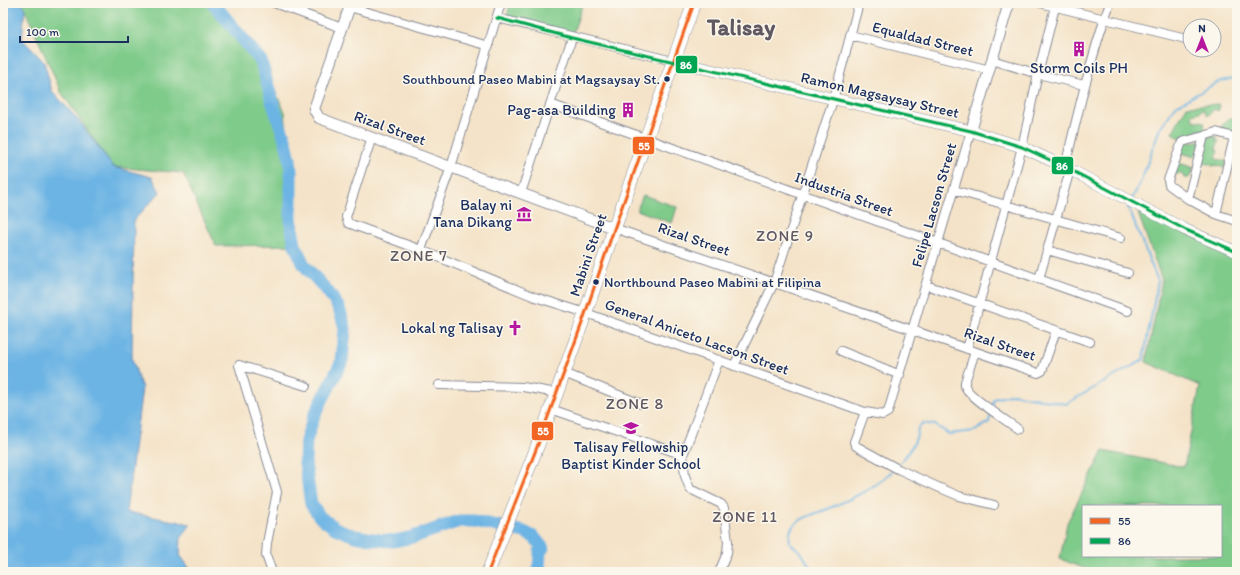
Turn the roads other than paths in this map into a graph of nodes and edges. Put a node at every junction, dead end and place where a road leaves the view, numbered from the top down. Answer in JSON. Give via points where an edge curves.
{"nodes":[{"id":1,"x":274,"y":3,"type":"edge"},
{"id":2,"x":501,"y":3,"type":"edge"},
{"id":3,"x":694,"y":3,"type":"edge"},
{"id":4,"x":859,"y":3,"type":"edge"},
{"id":5,"x":1009,"y":3,"type":"edge"},
{"id":6,"x":1040,"y":3,"type":"edge"},
{"id":7,"x":1110,"y":3,"type":"edge"},
{"id":8,"x":350,"y":5,"type":"edge"},
{"id":9,"x":1059,"y":6,"type":"edge"},
{"id":10,"x":497,"y":18,"type":"junction"},
{"id":11,"x":1104,"y":18,"type":"junction"},
{"id":12,"x":342,"y":28,"type":"junction"},
{"id":13,"x":850,"y":35,"type":"junction"},
{"id":14,"x":572,"y":38,"type":"junction"},
{"id":15,"x":1182,"y":38,"type":"edge"},
{"id":16,"x":489,"y":46,"type":"junction"},
{"id":17,"x":673,"y":61,"type":"junction"},
{"id":18,"x":991,"y":65,"type":"junction"},
{"id":19,"x":1038,"y":74,"type":"junction"},
{"id":20,"x":1084,"y":85,"type":"junction"},
{"id":21,"x":833,"y":100,"type":"junction"},
{"id":22,"x":550,"y":104,"type":"junction"},
{"id":23,"x":971,"y":131,"type":"junction"},
{"id":24,"x":1204,"y":136,"type":"junction"},
{"id":25,"x":372,"y":137,"type":"junction"},
{"id":26,"x":646,"y":138,"type":"junction"},
{"id":27,"x":1235,"y":138,"type":"edge"},
{"id":28,"x":1022,"y":147,"type":"junction"},
{"id":29,"x":451,"y":167,"type":"junction"},
{"id":30,"x":1067,"y":169,"type":"junction"},
{"id":31,"x":954,"y":190,"type":"junction"},
{"id":32,"x":521,"y":193,"type":"junction"},
{"id":33,"x":802,"y":194,"type":"junction"},
{"id":34,"x":1188,"y":199,"type":"junction"},
{"id":35,"x":1007,"y":205,"type":"junction"},
{"id":36,"x":1216,"y":214,"type":"junction"},
{"id":37,"x":1056,"y":219,"type":"junction"},
{"id":38,"x":1237,"y":221,"type":"edge"},
{"id":39,"x":614,"y":228,"type":"junction"},
{"id":40,"x":1121,"y":238,"type":"dead end"},
{"id":41,"x":939,"y":243,"type":"junction"},
{"id":42,"x":421,"y":250,"type":"junction"},
{"id":43,"x":1047,"y":250,"type":"junction"},
{"id":44,"x":1237,"y":252,"type":"edge"},
{"id":45,"x":991,"y":262,"type":"junction"},
{"id":46,"x":1128,"y":273,"type":"dead end"},
{"id":47,"x":1039,"y":279,"type":"junction"},
{"id":48,"x":774,"y":282,"type":"junction"},
{"id":49,"x":926,"y":285,"type":"junction"},
{"id":50,"x":979,"y":305,"type":"junction"},
{"id":51,"x":1128,"y":310,"type":"dead end"},
{"id":52,"x":586,"y":313,"type":"junction"},
{"id":53,"x":913,"y":330,"type":"junction"},
{"id":54,"x":1056,"y":331,"type":"junction"},
{"id":55,"x":1090,"y":342,"type":"dead end"},
{"id":56,"x":971,"y":350,"type":"junction"},
{"id":57,"x":841,"y":351,"type":"dead end"},
{"id":58,"x":719,"y":360,"type":"junction"},
{"id":59,"x":734,"y":366,"type":"junction"},
{"id":60,"x":564,"y":373,"type":"junction"},
{"id":61,"x":900,"y":375,"type":"junction"},
{"id":62,"x":439,"y":385,"type":"dead end"},
{"id":63,"x":306,"y":386,"type":"dead end"},
{"id":64,"x":557,"y":392,"type":"junction"},
{"id":65,"x":641,"y":404,"type":"dead end"},
{"id":66,"x":551,"y":409,"type":"junction"},
{"id":67,"x":866,"y":412,"type":"junction"},
{"id":68,"x":887,"y":414,"type":"joint"},
{"id":69,"x":1018,"y":428,"type":"dead end"},
{"id":70,"x":683,"y":455,"type":"junction"},
{"id":71,"x":994,"y":505,"type":"dead end"},
{"id":72,"x":272,"y":572,"type":"edge"},
{"id":73,"x":488,"y":572,"type":"edge"},
{"id":74,"x":719,"y":572,"type":"edge"}],
"edges":[{"from":1,"to":12,"type":"street"},
{"from":2,"to":10,"type":"street"},
{"from":3,"to":17,"type":"main road","name":"Mabini Street"},
{"from":4,"to":13,"type":"street"},
{"from":5,"to":18,"type":"street","name":"Felipe Lacson Street"},
{"from":6,"to":9,"type":"street"},
{"from":7,"to":11,"type":"street"},
{"from":8,"to":12,"type":"street","name":"Rizal Street"},
{"from":8,"to":16,"type":"street"},
{"from":9,"to":11,"type":"street"},
{"from":9,"to":19,"type":"street"},
{"from":10,"to":14,"type":"street","name":"Ramon Magsaysay Street"},
{"from":10,"to":16,"type":"street"},
{"from":11,"to":15,"type":"street"},
{"from":11,"to":20,"type":"street"},
{"from":12,"to":25,"type":"street","name":"Rizal Street","via":[[314,109],[319,118]]},
{"from":13,"to":18,"type":"street","name":"Equaldad Street"},
{"from":13,"to":21,"type":"street"},
{"from":14,"to":17,"type":"street","name":"Ramon Magsaysay Street"},
{"from":14,"to":22,"type":"street"},
{"from":16,"to":29,"type":"street"},
{"from":17,"to":21,"type":"main road","name":"Ramon Magsaysay Street"},
{"from":17,"to":26,"type":"main road","name":"Mabini Street"},
{"from":18,"to":19,"type":"street","name":"Equaldad Street"},
{"from":18,"to":23,"type":"street","name":"Felipe Lacson Street"},
{"from":19,"to":20,"type":"street","name":"Equaldad Street"},
{"from":19,"to":28,"type":"street"},
{"from":20,"to":30,"type":"street"},
{"from":21,"to":23,"type":"main road","name":"Ramon Magsaysay Street"},
{"from":21,"to":33,"type":"street"},
{"from":22,"to":26,"type":"street","name":"Industria Street"},
{"from":22,"to":32,"type":"street"},
{"from":23,"to":28,"type":"main road","name":"Ramon Magsaysay Street"},
{"from":23,"to":31,"type":"street","name":"Felipe Lacson Street"},
{"from":24,"to":27,"type":"street","via":[[1216,132]]},
{"from":24,"to":34,"type":"street"},
{"from":24,"to":34,"type":"street","via":[[1182,142],[1168,180],[1169,186]]},
{"from":25,"to":29,"type":"street","name":"Rizal Street"},
{"from":25,"to":42,"type":"street","name":"General Aniceto Lacson Street","via":[[346,217],[348,223]]},
{"from":26,"to":33,"type":"street","name":"Industria Street"},
{"from":26,"to":39,"type":"main road","name":"Mabini Street"},
{"from":27,"to":36,"type":"street"},
{"from":28,"to":30,"type":"main road","name":"Ramon Magsaysay Street"},
{"from":28,"to":35,"type":"street"},
{"from":29,"to":32,"type":"street","name":"Rizal Street"},
{"from":29,"to":42,"type":"street"},
{"from":30,"to":37,"type":"street"},
{"from":30,"to":44,"type":"main road","name":"Ramon Magsaysay Street","via":[[1186,230]]},
{"from":31,"to":35,"type":"street"},
{"from":31,"to":41,"type":"street","name":"Felipe Lacson Street"},
{"from":32,"to":39,"type":"street","name":"Rizal Street"},
{"from":33,"to":41,"type":"street","name":"Industria Street"},
{"from":33,"to":48,"type":"street"},
{"from":34,"to":36,"type":"street"},
{"from":35,"to":37,"type":"street"},
{"from":35,"to":45,"type":"street"},
{"from":36,"to":38,"type":"street"},
{"from":37,"to":40,"type":"street"},
{"from":37,"to":43,"type":"street"},
{"from":39,"to":48,"type":"street","name":"Rizal Street"},
{"from":39,"to":52,"type":"main road","name":"Mabini Street"},
{"from":41,"to":45,"type":"street","name":"Industria Street"},
{"from":41,"to":49,"type":"street","name":"Felipe Lacson Street"},
{"from":42,"to":52,"type":"street","name":"General Aniceto Lacson Street","via":[[535,297]]},
{"from":43,"to":46,"type":"street"},
{"from":43,"to":47,"type":"street"},
{"from":45,"to":47,"type":"street","name":"Industria Street"},
{"from":45,"to":50,"type":"street"},
{"from":47,"to":51,"type":"street","name":"Industria Street"},
{"from":48,"to":53,"type":"street","name":"Rizal Street"},
{"from":48,"to":59,"type":"street"},
{"from":49,"to":50,"type":"street"},
{"from":49,"to":53,"type":"street","name":"Felipe Lacson Street"},
{"from":50,"to":54,"type":"street"},
{"from":50,"to":56,"type":"street"},
{"from":52,"to":58,"type":"street","name":"General Aniceto Lacson Street"},
{"from":52,"to":60,"type":"main road","name":"Mabini Street"},
{"from":53,"to":56,"type":"street","name":"Rizal Street"},
{"from":53,"to":61,"type":"street","name":"Felipe Lacson Street"},
{"from":54,"to":55,"type":"street"},
{"from":54,"to":56,"type":"street","name":"Rizal Street","via":[[1041,373]]},
{"from":56,"to":69,"type":"street","via":[[965,386],[974,397]]},
{"from":57,"to":61,"type":"street"},
{"from":58,"to":59,"type":"street","name":"General Aniceto Lacson Street"},
{"from":58,"to":70,"type":"street"},
{"from":59,"to":67,"type":"street","name":"General Aniceto Lacson Street"},
{"from":60,"to":64,"type":"main road","name":"Mabini Street"},
{"from":60,"to":65,"type":"street"},
{"from":61,"to":68,"type":"street","name":"Felipe Lacson Street"},
{"from":62,"to":64,"type":"street","via":[[523,387]]},
{"from":63,"to":72,"type":"street","via":[[239,365],[277,492],[266,554]]},
{"from":64,"to":66,"type":"main road","name":"Mabini Street"},
{"from":66,"to":70,"type":"street"},
{"from":66,"to":73,"type":"main road","name":"Mabini Street"},
{"from":67,"to":68,"type":"street","name":"General Aniceto Lacson Street"},
{"from":67,"to":71,"type":"street","via":[[855,445],[898,469],[959,496]]},
{"from":70,"to":74,"type":"street","via":[[685,476],[690,488],[724,508],[728,542],[727,553]]}]}
